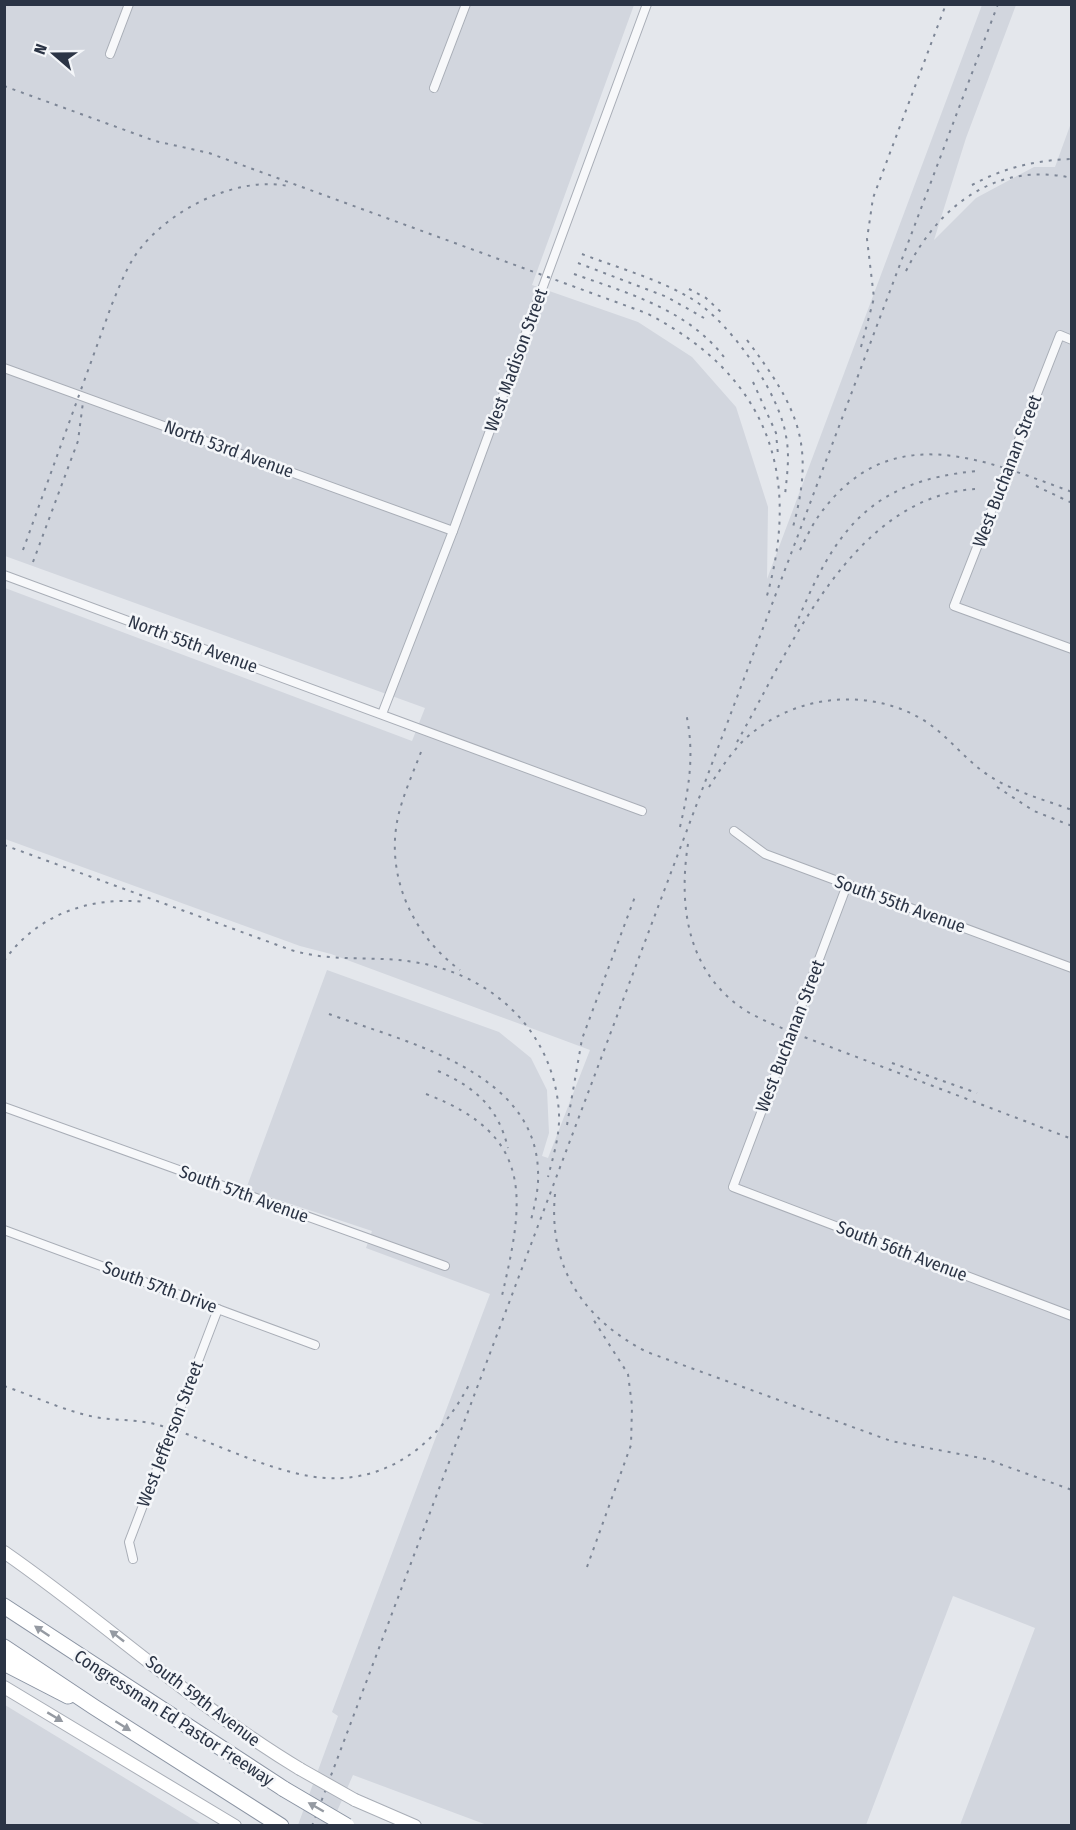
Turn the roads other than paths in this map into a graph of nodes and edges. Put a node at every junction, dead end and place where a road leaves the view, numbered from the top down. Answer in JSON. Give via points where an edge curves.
{"nodes":[{"id":1,"x":129,"y":4,"type":"edge"},
{"id":2,"x":466,"y":4,"type":"edge"},
{"id":3,"x":647,"y":4,"type":"edge"},
{"id":4,"x":111,"y":54,"type":"dead end"},
{"id":5,"x":434,"y":88,"type":"dead end"},
{"id":6,"x":1071,"y":339,"type":"edge"},
{"id":7,"x":4,"y":368,"type":"edge"},
{"id":8,"x":453,"y":531,"type":"junction"},
{"id":9,"x":4,"y":575,"type":"edge"},
{"id":10,"x":1071,"y":649,"type":"edge"},
{"id":11,"x":382,"y":714,"type":"junction"},
{"id":12,"x":642,"y":811,"type":"dead end"},
{"id":13,"x":734,"y":831,"type":"dead end"},
{"id":14,"x":847,"y":885,"type":"junction"},
{"id":15,"x":1071,"y":968,"type":"edge"},
{"id":16,"x":4,"y":1107,"type":"edge"},
{"id":17,"x":733,"y":1186,"type":"joint"},
{"id":18,"x":4,"y":1230,"type":"edge"},
{"id":19,"x":445,"y":1266,"type":"dead end"},
{"id":20,"x":218,"y":1309,"type":"junction"},
{"id":21,"x":1071,"y":1316,"type":"edge"},
{"id":22,"x":315,"y":1345,"type":"dead end"},
{"id":23,"x":4,"y":1552,"type":"edge"},
{"id":24,"x":133,"y":1559,"type":"dead end"},
{"id":25,"x":4,"y":1606,"type":"edge"},
{"id":26,"x":4,"y":1647,"type":"edge"},
{"id":27,"x":4,"y":1663,"type":"edge"},
{"id":28,"x":4,"y":1687,"type":"edge"},
{"id":29,"x":94,"y":1707,"type":"junction"},
{"id":30,"x":279,"y":1824,"type":"edge"},
{"id":31,"x":235,"y":1826,"type":"edge"},
{"id":32,"x":347,"y":1826,"type":"edge"},
{"id":33,"x":415,"y":1826,"type":"edge"}],
"edges":[{"from":1,"to":4,"type":"street"},
{"from":2,"to":5,"type":"street"},
{"from":3,"to":8,"type":"street","name":"West Madison Street"},
{"from":6,"to":10,"type":"street","name":"West Buchanan Street","via":[[1060,335],[954,606]]},
{"from":7,"to":8,"type":"street","name":"North 53rd Avenue"},
{"from":8,"to":11,"type":"street","name":"West Madison Street"},
{"from":9,"to":11,"type":"street","name":"North 55th Avenue"},
{"from":11,"to":12,"type":"street"},
{"from":13,"to":14,"type":"street","name":"South 55th Avenue","via":[[765,854]]},
{"from":14,"to":15,"type":"street","name":"South 55th Avenue"},
{"from":14,"to":17,"type":"street","name":"West Buchanan Street"},
{"from":16,"to":19,"type":"street","name":"South 57th Avenue"},
{"from":17,"to":21,"type":"street","name":"South 56th Avenue"},
{"from":18,"to":20,"type":"street","name":"South 57th Drive"},
{"from":20,"to":22,"type":"street","name":"South 57th Drive"},
{"from":20,"to":24,"type":"street","name":"West Jefferson Street","via":[[129,1542]]},
{"from":33,"to":23,"type":"main road","name":"South 59th Avenue","one_way":true,"bridge":true,"via":[[355,1800],[300,1769],[211,1710]]},
{"from":32,"to":25,"type":"highway","name":"Congressman Ed Pastor Freeway","one_way":true,"bridge":true},
{"from":26,"to":29,"type":"highway","name":"Congressman Ed Pastor Freeway"},
{"from":27,"to":29,"type":"highway"},
{"from":28,"to":31,"type":"main road","one_way":true},
{"from":29,"to":30,"type":"highway","name":"Congressman Ed Pastor Freeway","one_way":true}]}
